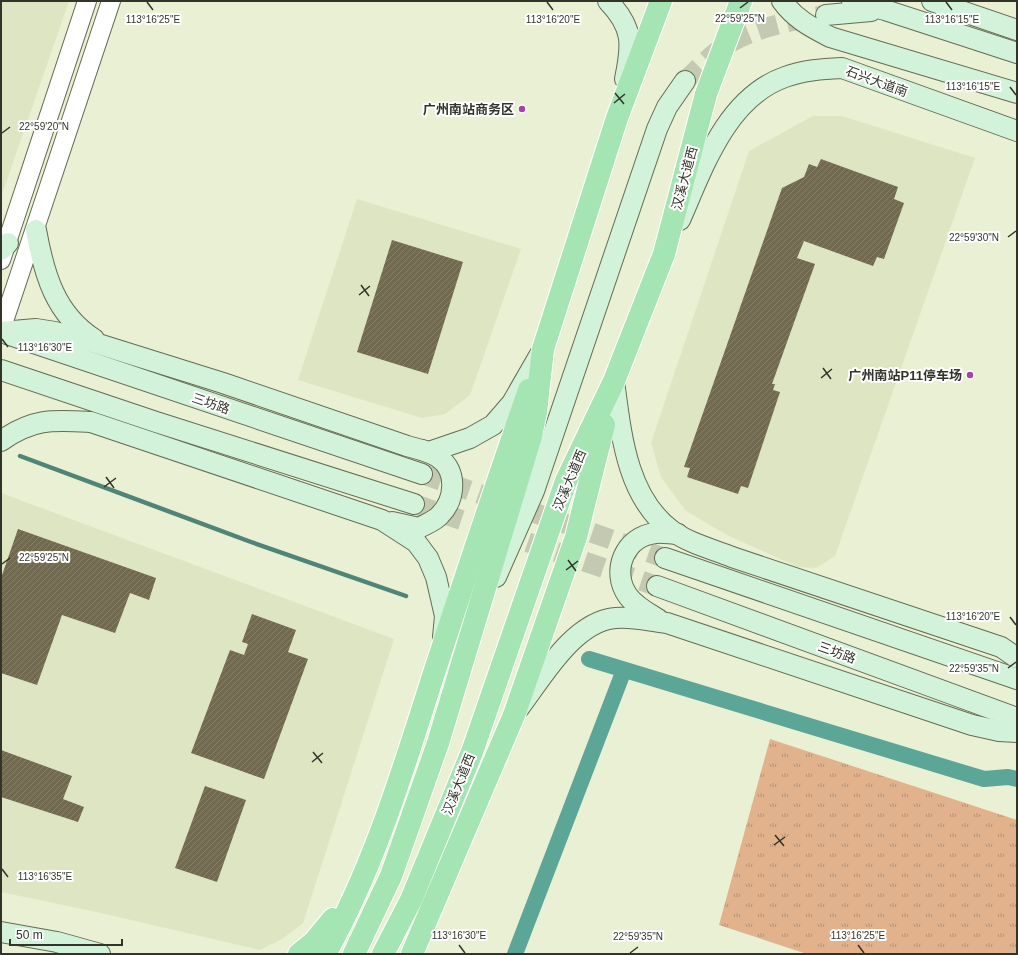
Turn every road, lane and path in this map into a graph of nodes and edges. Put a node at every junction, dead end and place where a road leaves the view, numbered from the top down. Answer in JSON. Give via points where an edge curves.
{"nodes":[{"id":1,"x":87,"y":1,"type":"edge"},
{"id":2,"x":111,"y":1,"type":"edge"},
{"id":3,"x":608,"y":1,"type":"edge"},
{"id":4,"x":661,"y":1,"type":"edge"},
{"id":5,"x":741,"y":1,"type":"edge"},
{"id":6,"x":782,"y":1,"type":"edge"},
{"id":7,"x":852,"y":1,"type":"edge"},
{"id":8,"x":932,"y":1,"type":"edge"},
{"id":9,"x":885,"y":10,"type":"junction"},
{"id":10,"x":826,"y":15,"type":"tunnel mouth"},
{"id":11,"x":1017,"y":30,"type":"edge"},
{"id":12,"x":830,"y":37,"type":"junction"},
{"id":13,"x":1017,"y":53,"type":"edge"},
{"id":14,"x":842,"y":68,"type":"junction"},
{"id":15,"x":685,"y":81,"type":"tunnel mouth"},
{"id":16,"x":1017,"y":93,"type":"edge"},
{"id":17,"x":617,"y":118,"type":"junction"},
{"id":18,"x":1017,"y":131,"type":"edge"},
{"id":19,"x":36,"y":230,"type":"junction"},
{"id":20,"x":3,"y":251,"type":"edge"},
{"id":21,"x":664,"y":254,"type":"junction"},
{"id":22,"x":1,"y":332,"type":"edge"},
{"id":23,"x":106,"y":346,"type":"junction"},
{"id":24,"x":543,"y":349,"type":"junction"},
{"id":25,"x":1,"y":370,"type":"edge"},
{"id":26,"x":614,"y":381,"type":"junction"},
{"id":27,"x":1,"y":441,"type":"edge"},
{"id":28,"x":422,"y":450,"type":"junction"},
{"id":29,"x":422,"y":474,"type":"tunnel mouth"},
{"id":30,"x":414,"y":504,"type":"tunnel mouth"},
{"id":31,"x":382,"y":520,"type":"junction"},
{"id":32,"x":678,"y":534,"type":"junction"},
{"id":33,"x":664,"y":558,"type":"tunnel mouth"},
{"id":34,"x":657,"y":586,"type":"tunnel mouth"},
{"id":35,"x":662,"y":623,"type":"junction"},
{"id":36,"x":475,"y":626,"type":"junction"},
{"id":37,"x":442,"y":651,"type":"junction"},
{"id":38,"x":1012,"y":653,"type":"edge"},
{"id":39,"x":1017,"y":679,"type":"edge"},
{"id":40,"x":514,"y":714,"type":"junction"},
{"id":41,"x":1017,"y":718,"type":"edge"},
{"id":42,"x":972,"y":725,"type":"junction"},
{"id":43,"x":1017,"y":732,"type":"edge"},
{"id":44,"x":1017,"y":740,"type":"edge"},
{"id":45,"x":355,"y":894,"type":"junction"},
{"id":46,"x":1,"y":932,"type":"edge"},
{"id":47,"x":331,"y":949,"type":"edge"},
{"id":48,"x":100,"y":954,"type":"edge"},
{"id":49,"x":299,"y":954,"type":"edge"},
{"id":50,"x":354,"y":954,"type":"edge"},
{"id":51,"x":383,"y":954,"type":"edge"},
{"id":52,"x":412,"y":954,"type":"edge"}],
"edges":[{"from":1,"to":20,"type":"street"},
{"from":2,"to":19,"type":"street"},
{"from":3,"to":17,"type":"main road","via":[[619,12],[630,33],[630,58]]},
{"from":4,"to":17,"type":"main road"},
{"from":5,"to":21,"type":"main road","name":"汉溪大道西","via":[[706,94]]},
{"from":6,"to":12,"type":"main road","via":[[793,15]]},
{"from":7,"to":9,"type":"main road"},
{"from":8,"to":11,"type":"main road"},
{"from":9,"to":10,"type":"main road"},
{"from":9,"to":13,"type":"main road"},
{"from":12,"to":14,"type":"main road","via":[[827,47],[832,59]]},
{"from":12,"to":16,"type":"main road"},
{"from":14,"to":18,"type":"main road","name":"石兴大道南"},
{"from":14,"to":21,"type":"main road","name":"石兴大道南","via":[[816,69],[784,77],[756,93],[736,112],[716,139]]},
{"from":15,"to":36,"type":"main road","via":[[667,107],[657,129],[534,491]]},
{"from":17,"to":24,"type":"main road"},
{"from":19,"to":22,"type":"street"},
{"from":19,"to":23,"type":"main road","via":[[40,256],[53,294],[68,317],[81,330]]},
{"from":21,"to":26,"type":"main road","name":"汉溪大道西"},
{"from":22,"to":23,"type":"main road","via":[[46,330]]},
{"from":22,"to":29,"type":"main road","name":"三坊路"},
{"from":23,"to":28,"type":"main road"},
{"from":24,"to":28,"type":"main road","via":[[512,403],[493,425],[451,446],[429,452]]},
{"from":24,"to":36,"type":"main road","via":[[531,436]]},
{"from":24,"to":37,"type":"main road","via":[[474,548]]},
{"from":25,"to":30,"type":"main road"},
{"from":26,"to":32,"type":"main road","via":[[623,445],[639,489],[655,517]]},
{"from":26,"to":40,"type":"main road","via":[[576,537]]},
{"from":26,"to":51,"type":"main road","name":"汉溪大道西","via":[[566,481],[472,752],[411,900]]},
{"from":27,"to":31,"type":"main road","via":[[34,423],[58,420],[91,422]]},
{"from":28,"to":31,"type":"main road","via":[[438,457],[450,472],[450,501],[440,515],[419,528]]},
{"from":31,"to":37,"type":"main road","via":[[416,542],[428,558],[436,577],[445,616]]},
{"from":32,"to":35,"type":"main road","via":[[656,533],[633,543],[626,552],[620,568],[620,580],[629,598]]},
{"from":32,"to":38,"type":"main road","via":[[698,544],[829,591]]},
{"from":33,"to":39,"type":"main road"},
{"from":34,"to":41,"type":"main road","name":"三坊路"},
{"from":35,"to":40,"type":"main road","via":[[613,618],[589,627],[570,643]]},
{"from":35,"to":42,"type":"main road"},
{"from":36,"to":50,"type":"main road","via":[[438,743],[391,876]]},
{"from":37,"to":45,"type":"main road","via":[[398,786]]},
{"from":40,"to":52,"type":"main road"},
{"from":42,"to":43,"type":"main road"},
{"from":42,"to":44,"type":"main road"},
{"from":45,"to":47,"type":"main road"},
{"from":45,"to":49,"type":"main road","via":[[314,942]]},
{"from":46,"to":48,"type":"main road","via":[[57,942]]}]}
